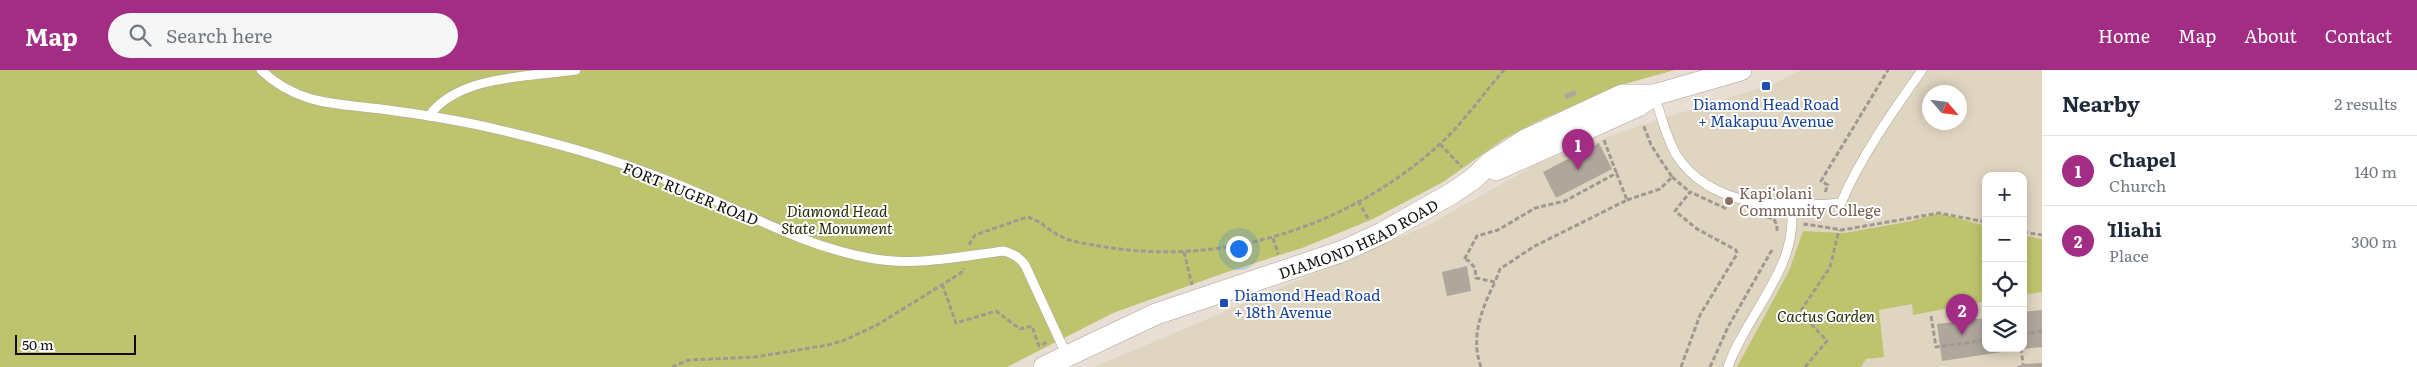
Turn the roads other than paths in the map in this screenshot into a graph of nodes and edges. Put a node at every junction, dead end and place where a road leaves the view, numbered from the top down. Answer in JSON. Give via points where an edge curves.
{"nodes":[{"id":1,"x":262,"y":70,"type":"edge"},
{"id":2,"x":576,"y":70,"type":"edge"},
{"id":3,"x":1742,"y":70,"type":"edge"},
{"id":4,"x":1922,"y":70,"type":"edge"},
{"id":5,"x":1654,"y":95,"type":"junction"},
{"id":6,"x":429,"y":116,"type":"junction"},
{"id":7,"x":1790,"y":207,"type":"junction"},
{"id":8,"x":1067,"y":356,"type":"junction"},
{"id":9,"x":1044,"y":367,"type":"edge"},
{"id":10,"x":1728,"y":367,"type":"edge"}],
"edges":[{"from":1,"to":6,"type":"lane","name":"FORT RUGER ROAD","via":[[290,92],[318,102]]},
{"from":2,"to":6,"type":"lane","via":[[475,84],[445,98]]},
{"from":3,"to":5,"type":"street","name":"DIAMOND HEAD ROAD"},
{"from":4,"to":7,"type":"lane","via":[[1896,107],[1841,203]]},
{"from":5,"to":7,"type":"lane","via":[[1677,155],[1696,178],[1717,191],[1746,201]]},
{"from":5,"to":8,"type":"street","name":"DIAMOND HEAD ROAD","via":[[1622,95],[1525,140],[1491,162],[1467,172],[1417,214],[1343,251],[1156,314]]},
{"from":6,"to":8,"type":"lane","name":"FORT RUGER ROAD","via":[[510,132],[591,154],[679,185],[781,230],[858,255],[907,261],[1010,253],[1025,265]]},
{"from":7,"to":10,"type":"lane","via":[[1793,222],[1783,259],[1742,334]]},
{"from":8,"to":9,"type":"street","name":"DIAMOND HEAD ROAD"}]}
